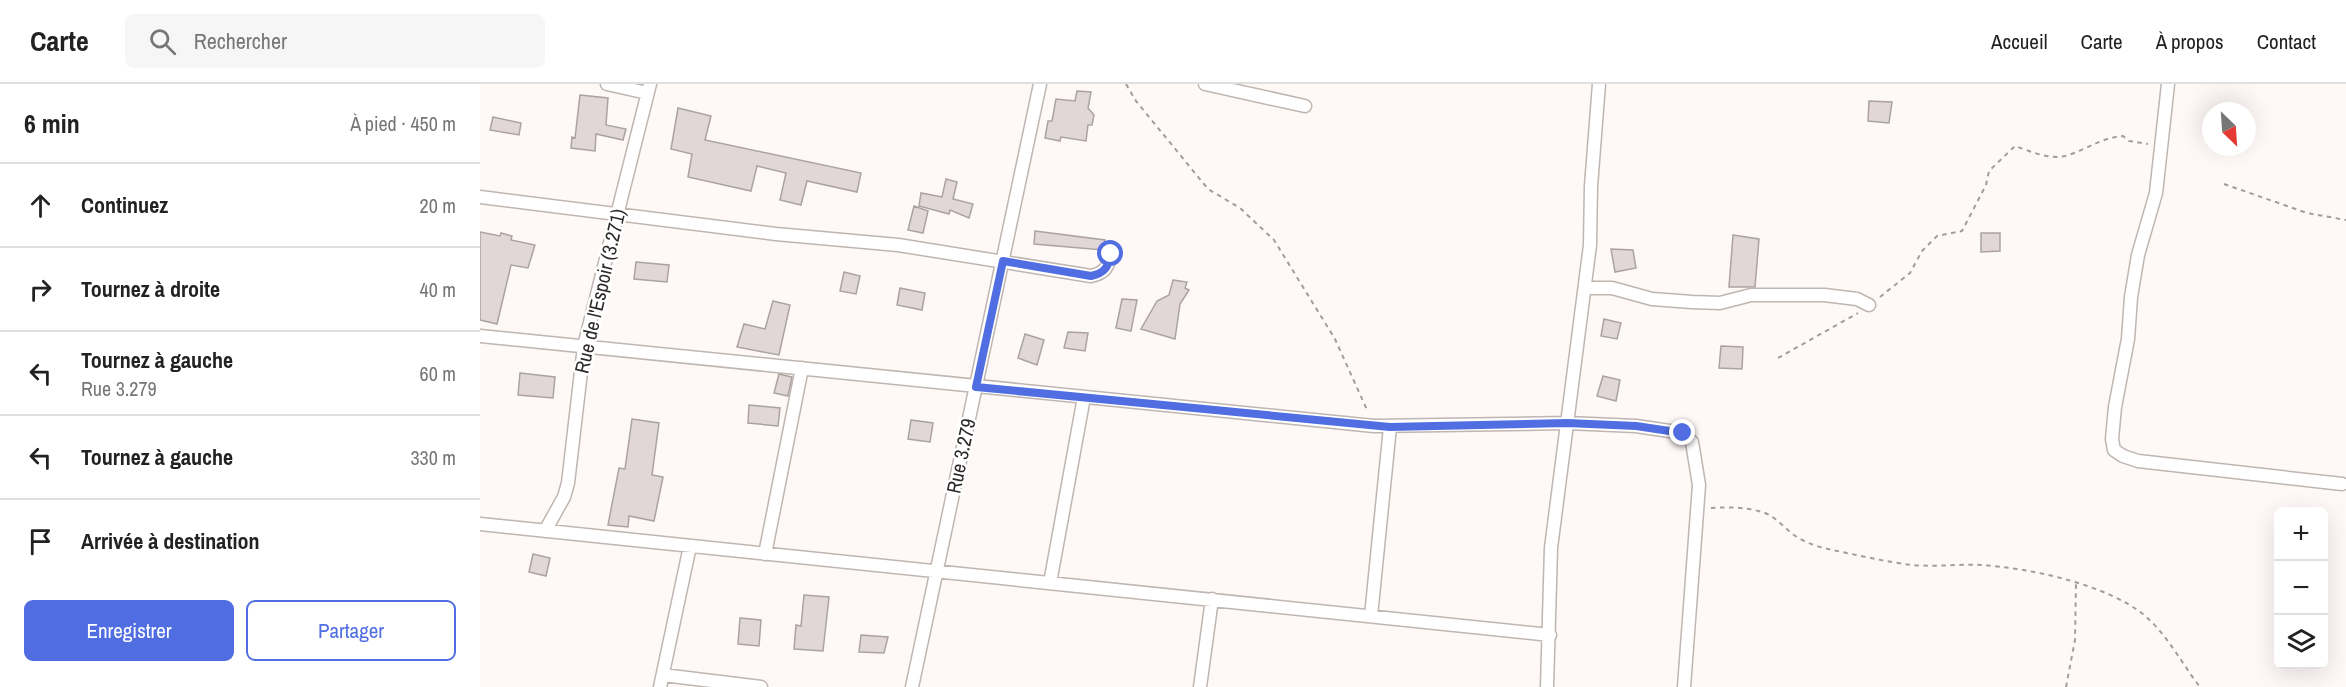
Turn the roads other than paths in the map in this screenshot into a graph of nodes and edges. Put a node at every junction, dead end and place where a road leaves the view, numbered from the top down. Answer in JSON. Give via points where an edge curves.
{"nodes":[{"id":1,"x":607,"y":84,"type":"edge"},
{"id":2,"x":1040,"y":84,"type":"edge"},
{"id":3,"x":1205,"y":84,"type":"edge"},
{"id":4,"x":1599,"y":84,"type":"edge"},
{"id":5,"x":2168,"y":84,"type":"edge"},
{"id":6,"x":648,"y":89,"type":"edge"},
{"id":7,"x":1305,"y":106,"type":"dead end"},
{"id":8,"x":480,"y":196,"type":"edge"},
{"id":9,"x":617,"y":213,"type":"junction"},
{"id":10,"x":1111,"y":254,"type":"dead end"},
{"id":11,"x":1003,"y":261,"type":"junction"},
{"id":12,"x":1585,"y":288,"type":"junction"},
{"id":13,"x":1869,"y":305,"type":"road end"},
{"id":14,"x":480,"y":336,"type":"edge"},
{"id":15,"x":584,"y":346,"type":"junction"},
{"id":16,"x":802,"y":368,"type":"junction"},
{"id":17,"x":976,"y":387,"type":"junction"},
{"id":18,"x":1084,"y":397,"type":"junction"},
{"id":19,"x":1567,"y":423,"type":"junction"},
{"id":20,"x":1390,"y":427,"type":"junction"},
{"id":21,"x":2342,"y":484,"type":"dead end"},
{"id":22,"x":480,"y":524,"type":"edge"},
{"id":23,"x":545,"y":531,"type":"junction"},
{"id":24,"x":690,"y":546,"type":"junction"},
{"id":25,"x":765,"y":554,"type":"junction"},
{"id":26,"x":937,"y":572,"type":"junction"},
{"id":27,"x":1050,"y":583,"type":"junction"},
{"id":28,"x":1212,"y":600,"type":"junction"},
{"id":29,"x":1371,"y":616,"type":"junction"},
{"id":30,"x":1550,"y":634,"type":"junction"},
{"id":31,"x":662,"y":681,"type":"edge"},
{"id":32,"x":761,"y":687,"type":"edge"},
{"id":33,"x":912,"y":687,"type":"edge"},
{"id":34,"x":1200,"y":687,"type":"edge"},
{"id":35,"x":1547,"y":687,"type":"edge"},
{"id":36,"x":1684,"y":687,"type":"edge"}],
"edges":[{"from":1,"to":6,"type":"street"},
{"from":2,"to":11,"type":"street","name":"Rue 3.279"},
{"from":3,"to":7,"type":"street"},
{"from":4,"to":12,"type":"street"},
{"from":5,"to":21,"type":"street","via":[[2154,201],[2138,255],[2115,407],[2114,450],[2138,460]]},
{"from":6,"to":9,"type":"street","name":"Rue de l'Espoir (3.271)"},
{"from":8,"to":9,"type":"street"},
{"from":9,"to":11,"type":"street"},
{"from":9,"to":15,"type":"street","name":"Rue de l'Espoir (3.271)"},
{"from":10,"to":11,"type":"street","via":[[1108,267],[1091,276]]},
{"from":11,"to":17,"type":"street","name":"Rue 3.279"},
{"from":12,"to":13,"type":"street","via":[[1612,288],[1652,299],[1692,302],[1720,303],[1750,295],[1824,295],[1857,299]]},
{"from":12,"to":19,"type":"street"},
{"from":14,"to":15,"type":"street"},
{"from":15,"to":16,"type":"street"},
{"from":15,"to":23,"type":"street","name":"Rue de l'Espoir (3.271)","via":[[568,483]]},
{"from":16,"to":17,"type":"street"},
{"from":16,"to":25,"type":"street"},
{"from":17,"to":18,"type":"street"},
{"from":17,"to":26,"type":"street","name":"Rue 3.279"},
{"from":18,"to":20,"type":"street"},
{"from":18,"to":27,"type":"street"},
{"from":19,"to":20,"type":"street"},
{"from":19,"to":30,"type":"street","via":[[1551,548]]},
{"from":19,"to":36,"type":"street","via":[[1636,426],[1683,433],[1692,441],[1699,508]]},
{"from":20,"to":29,"type":"street"},
{"from":22,"to":23,"type":"street"},
{"from":23,"to":24,"type":"street"},
{"from":24,"to":25,"type":"street"},
{"from":24,"to":31,"type":"street"},
{"from":25,"to":26,"type":"street"},
{"from":26,"to":27,"type":"street"},
{"from":26,"to":33,"type":"street","name":"Rue 3.279"},
{"from":27,"to":28,"type":"street"},
{"from":28,"to":29,"type":"street"},
{"from":28,"to":34,"type":"street"},
{"from":29,"to":30,"type":"street"},
{"from":30,"to":35,"type":"street"},
{"from":31,"to":32,"type":"street"}]}
